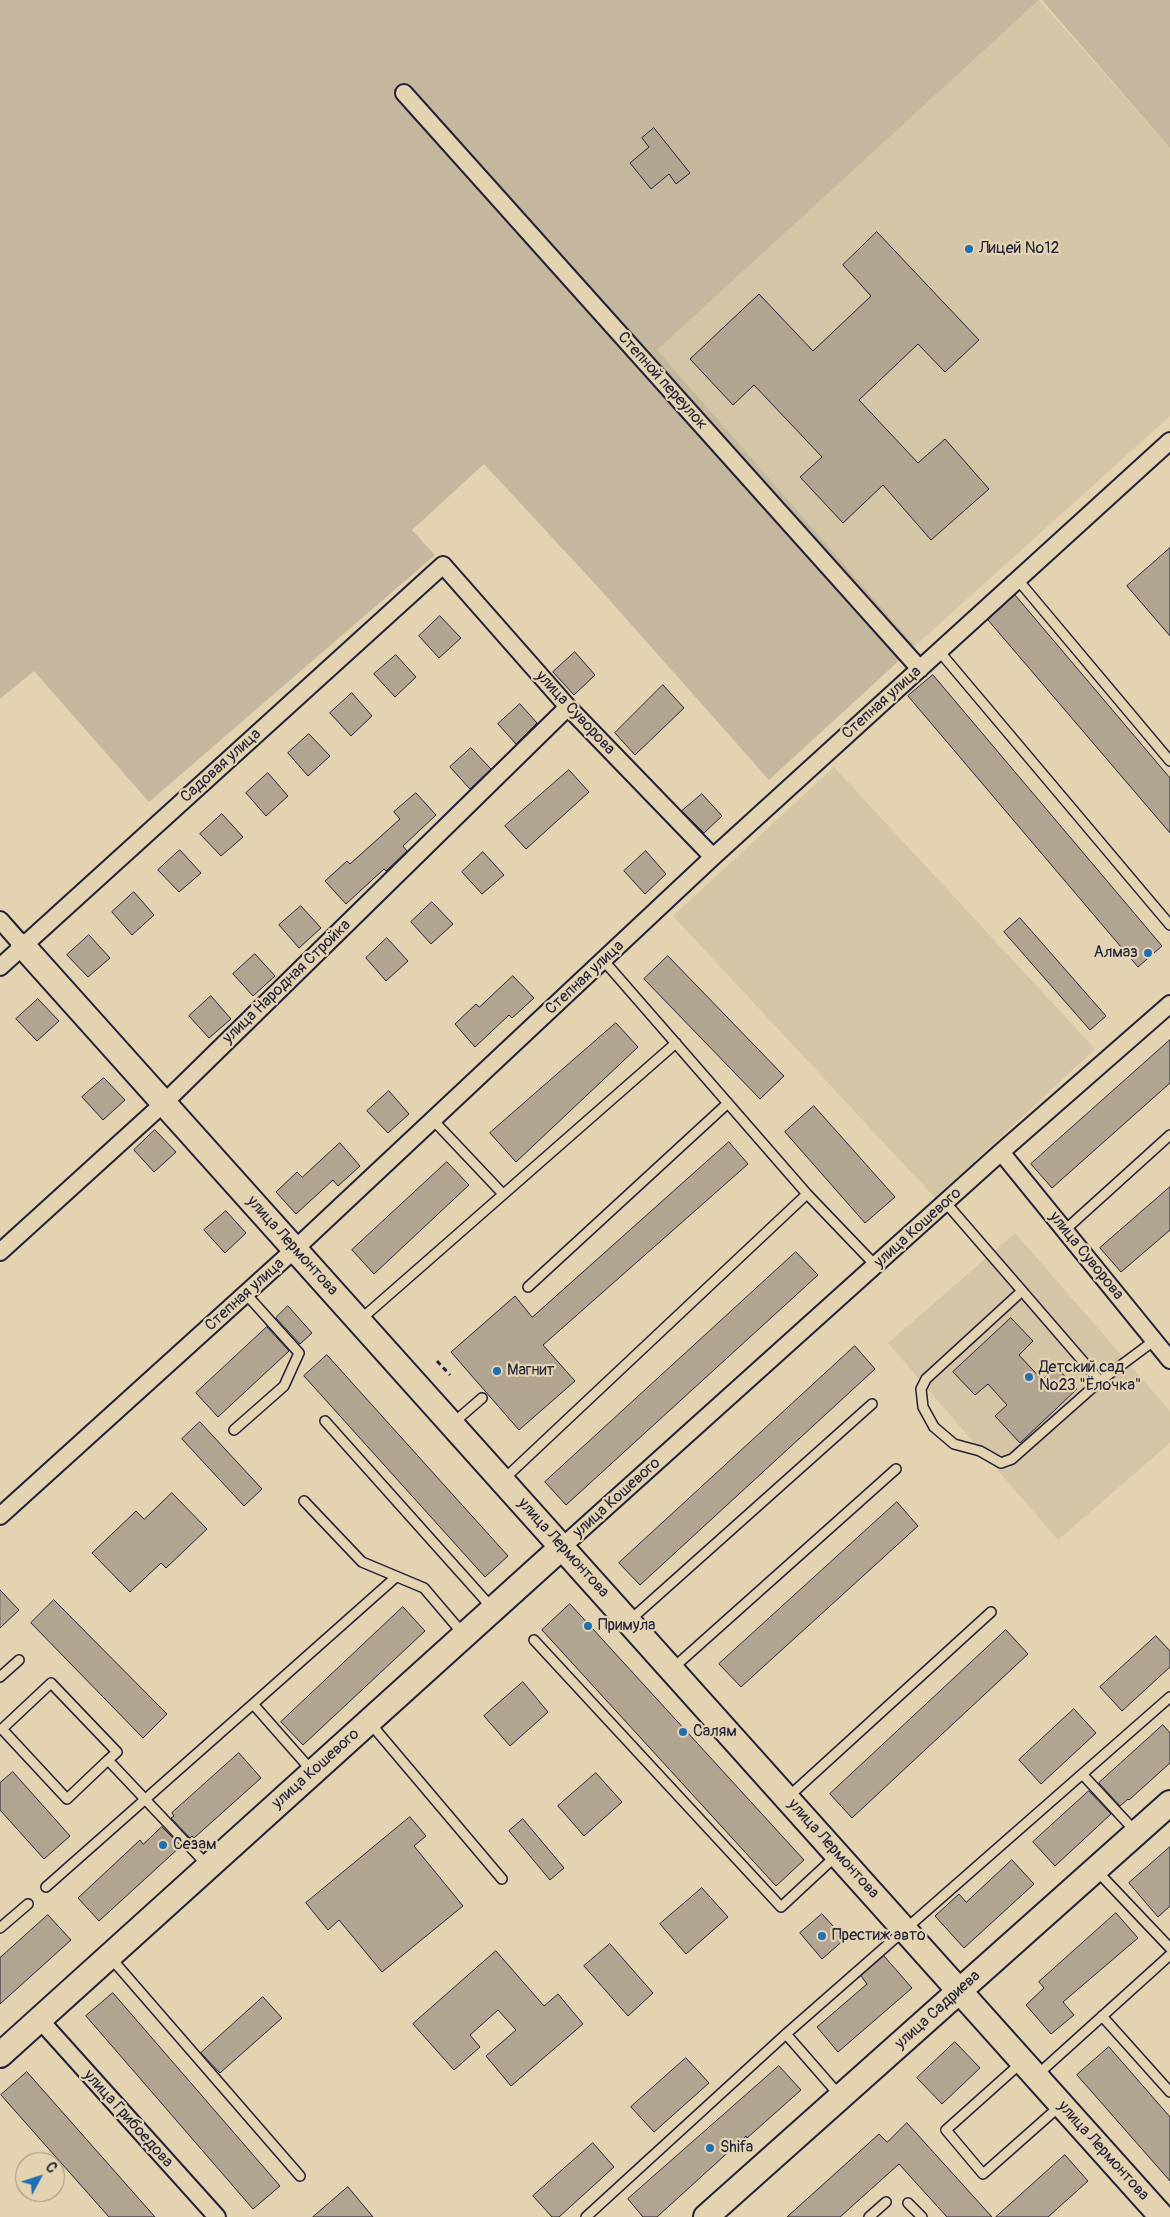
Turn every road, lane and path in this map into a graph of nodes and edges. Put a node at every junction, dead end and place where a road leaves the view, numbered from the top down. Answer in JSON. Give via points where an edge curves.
{"nodes":[{"id":1,"x":404,"y":93,"type":"dead end"},
{"id":2,"x":1170,"y":441,"type":"edge"},
{"id":3,"x":442,"y":565,"type":"joint"},
{"id":4,"x":1018,"y":580,"type":"junction"},
{"id":5,"x":939,"y":651,"type":"junction"},
{"id":6,"x":920,"y":669,"type":"junction"},
{"id":7,"x":568,"y":707,"type":"junction"},
{"id":8,"x":1170,"y":761,"type":"edge"},
{"id":9,"x":713,"y":857,"type":"junction"},
{"id":10,"x":0,"y":920,"type":"edge"},
{"id":11,"x":1170,"y":925,"type":"edge"},
{"id":12,"x":23,"y":946,"type":"junction"},
{"id":13,"x":604,"y":961,"type":"junction"},
{"id":14,"x":0,"y":967,"type":"edge"},
{"id":15,"x":1170,"y":1004,"type":"edge"},
{"id":16,"x":676,"y":1043,"type":"junction"},
{"id":17,"x":164,"y":1103,"type":"junction"},
{"id":18,"x":728,"y":1103,"type":"junction"},
{"id":19,"x":434,"y":1120,"type":"junction"},
{"id":20,"x":1170,"y":1135,"type":"edge"},
{"id":21,"x":1001,"y":1152,"type":"junction"},
{"id":22,"x":503,"y":1194,"type":"junction"},
{"id":23,"x":807,"y":1194,"type":"junction"},
{"id":24,"x":946,"y":1203,"type":"junction"},
{"id":25,"x":1065,"y":1230,"type":"junction"},
{"id":26,"x":295,"y":1249,"type":"junction"},
{"id":27,"x":0,"y":1252,"type":"edge"},
{"id":28,"x":876,"y":1266,"type":"junction"},
{"id":29,"x":528,"y":1286,"type":"dead end"},
{"id":30,"x":1022,"y":1291,"type":"junction"},
{"id":31,"x":246,"y":1294,"type":"junction"},
{"id":32,"x":359,"y":1320,"type":"junction"},
{"id":33,"x":1155,"y":1340,"type":"junction"},
{"id":34,"x":1170,"y":1358,"type":"edge"},
{"id":35,"x":437,"y":1361,"type":"dead end"},
{"id":36,"x":450,"y":1375,"type":"dead end"},
{"id":37,"x":1100,"y":1381,"type":"junction"},
{"id":38,"x":482,"y":1398,"type":"dead end"},
{"id":39,"x":872,"y":1404,"type":"dead end"},
{"id":40,"x":325,"y":1421,"type":"dead end"},
{"id":41,"x":452,"y":1424,"type":"junction"},
{"id":42,"x":234,"y":1430,"type":"dead end"},
{"id":43,"x":896,"y":1469,"type":"dead end"},
{"id":44,"x":502,"y":1481,"type":"junction"},
{"id":45,"x":304,"y":1501,"type":"dead end"},
{"id":46,"x":0,"y":1516,"type":"edge"},
{"id":47,"x":562,"y":1547,"type":"junction"},
{"id":48,"x":396,"y":1577,"type":"junction"},
{"id":49,"x":493,"y":1609,"type":"junction"},
{"id":50,"x":991,"y":1612,"type":"dead end"},
{"id":51,"x":628,"y":1621,"type":"junction"},
{"id":52,"x":464,"y":1635,"type":"junction"},
{"id":53,"x":534,"y":1640,"type":"dead end"},
{"id":54,"x":19,"y":1660,"type":"dead end"},
{"id":55,"x":672,"y":1669,"type":"junction"},
{"id":56,"x":0,"y":1678,"type":"edge"},
{"id":57,"x":1170,"y":1697,"type":"edge"},
{"id":58,"x":253,"y":1704,"type":"junction"},
{"id":59,"x":368,"y":1721,"type":"junction"},
{"id":60,"x":108,"y":1760,"type":"junction"},
{"id":61,"x":312,"y":1771,"type":"junction"},
{"id":62,"x":1083,"y":1775,"type":"junction"},
{"id":63,"x":787,"y":1798,"type":"junction"},
{"id":64,"x":145,"y":1799,"type":"junction"},
{"id":65,"x":1170,"y":1803,"type":"edge"},
{"id":66,"x":1137,"y":1833,"type":"junction"},
{"id":67,"x":838,"y":1854,"type":"junction"},
{"id":68,"x":209,"y":1867,"type":"junction"},
{"id":69,"x":1096,"y":1869,"type":"junction"},
{"id":70,"x":502,"y":1879,"type":"dead end"},
{"id":71,"x":46,"y":1887,"type":"dead end"},
{"id":72,"x":28,"y":1904,"type":"dead end"},
{"id":73,"x":0,"y":1928,"type":"edge"},
{"id":74,"x":905,"y":1929,"type":"junction"},
{"id":75,"x":1170,"y":1948,"type":"edge"},
{"id":76,"x":1170,"y":1955,"type":"edge"},
{"id":77,"x":110,"y":1957,"type":"junction"},
{"id":78,"x":960,"y":1991,"type":"junction"},
{"id":79,"x":1102,"y":2016,"type":"junction"},
{"id":80,"x":40,"y":2020,"type":"junction"},
{"id":81,"x":786,"y":2034,"type":"junction"},
{"id":82,"x":0,"y":2056,"type":"edge"},
{"id":83,"x":1030,"y":2069,"type":"junction"},
{"id":84,"x":1170,"y":2092,"type":"edge"},
{"id":85,"x":840,"y":2097,"type":"junction"},
{"id":86,"x":1061,"y":2104,"type":"junction"},
{"id":87,"x":300,"y":2176,"type":"dead end"},
{"id":88,"x":886,"y":2202,"type":"dead end"},
{"id":89,"x":908,"y":2204,"type":"dead end"},
{"id":90,"x":216,"y":2217,"type":"edge"},
{"id":91,"x":586,"y":2217,"type":"edge"},
{"id":92,"x":706,"y":2217,"type":"edge"},
{"id":93,"x":870,"y":2217,"type":"edge"},
{"id":94,"x":922,"y":2217,"type":"edge"},
{"id":95,"x":1162,"y":2217,"type":"edge"}],
"edges":[{"from":1,"to":6,"type":"street","name":"Степной переулок"},
{"from":2,"to":4,"type":"street","name":"Степная улица"},
{"from":3,"to":7,"type":"street","name":"улица Суворова"},
{"from":3,"to":12,"type":"street","name":"Садовая улица"},
{"from":4,"to":5,"type":"street","name":"Степная улица"},
{"from":4,"to":8,"type":"lane"},
{"from":5,"to":6,"type":"street","name":"Степная улица"},
{"from":5,"to":11,"type":"lane"},
{"from":6,"to":9,"type":"street","name":"Степная улица"},
{"from":7,"to":9,"type":"street","name":"улица Суворова"},
{"from":7,"to":17,"type":"street","name":"улица Народная Стройка"},
{"from":9,"to":13,"type":"street","name":"Степная улица"},
{"from":10,"to":12,"type":"street"},
{"from":12,"to":14,"type":"street","name":"Садовая улица"},
{"from":12,"to":17,"type":"street","name":"улица Лермонтова"},
{"from":13,"to":16,"type":"lane"},
{"from":13,"to":19,"type":"street","name":"Степная улица"},
{"from":15,"to":21,"type":"street","name":"улица Кошевого"},
{"from":16,"to":18,"type":"lane"},
{"from":16,"to":22,"type":"lane"},
{"from":17,"to":26,"type":"street","name":"улица Лермонтова"},
{"from":17,"to":27,"type":"street","name":"улица Народная Стройка"},
{"from":18,"to":23,"type":"lane"},
{"from":18,"to":29,"type":"lane"},
{"from":19,"to":22,"type":"lane"},
{"from":19,"to":26,"type":"street","name":"Степная улица"},
{"from":20,"to":25,"type":"lane"},
{"from":21,"to":24,"type":"street","name":"улица Кошевого"},
{"from":21,"to":25,"type":"street","name":"улица Суворова"},
{"from":22,"to":32,"type":"lane"},
{"from":23,"to":28,"type":"lane"},
{"from":23,"to":44,"type":"lane"},
{"from":24,"to":28,"type":"street","name":"улица Кошевого"},
{"from":24,"to":30,"type":"lane"},
{"from":25,"to":33,"type":"street","name":"улица Суворова"},
{"from":26,"to":31,"type":"street","name":"Степная улица"},
{"from":26,"to":32,"type":"street","name":"улица Лермонтова"},
{"from":28,"to":47,"type":"street","name":"улица Кошевого"},
{"from":30,"to":37,"type":"lane"},
{"from":30,"to":37,"type":"lane","via":[[926,1379],[921,1390],[923,1407],[934,1426],[954,1444],[980,1451],[1000,1463],[1012,1459]]},
{"from":31,"to":42,"type":"lane","via":[[299,1353],[284,1386]]},
{"from":31,"to":46,"type":"street","name":"Степная улица"},
{"from":32,"to":41,"type":"street","name":"улица Лермонтова"},
{"from":33,"to":34,"type":"street","name":"улица Суворова"},
{"from":33,"to":37,"type":"lane"},
{"from":35,"to":36,"type":"path"},
{"from":38,"to":41,"type":"lane"},
{"from":39,"to":51,"type":"lane"},
{"from":40,"to":49,"type":"lane"},
{"from":41,"to":44,"type":"street","name":"улица Лермонтова"},
{"from":43,"to":55,"type":"lane"},
{"from":44,"to":47,"type":"street","name":"улица Лермонтова"},
{"from":45,"to":48,"type":"lane","via":[[362,1562]]},
{"from":47,"to":49,"type":"street","name":"улица Кошевого"},
{"from":47,"to":51,"type":"street","name":"улица Лермонтова"},
{"from":48,"to":52,"type":"lane","via":[[424,1588]]},
{"from":48,"to":58,"type":"lane"},
{"from":49,"to":52,"type":"street","name":"улица Кошевого"},
{"from":50,"to":63,"type":"lane"},
{"from":51,"to":55,"type":"street","name":"улица Лермонтова"},
{"from":52,"to":59,"type":"street","name":"улица Кошевого"},
{"from":53,"to":67,"type":"lane","via":[[781,1907]]},
{"from":54,"to":56,"type":"lane"},
{"from":55,"to":63,"type":"street","name":"улица Лермонтова"},
{"from":57,"to":62,"type":"lane"},
{"from":58,"to":61,"type":"lane"},
{"from":58,"to":64,"type":"lane"},
{"from":59,"to":61,"type":"street","name":"улица Кошевого"},
{"from":59,"to":70,"type":"lane"},
{"from":60,"to":60,"type":"lane","via":[[67,1798],[2,1729],[51,1682],[116,1752]]},
{"from":60,"to":64,"type":"lane"},
{"from":61,"to":68,"type":"street","name":"улица Кошевого"},
{"from":62,"to":66,"type":"lane"},
{"from":62,"to":74,"type":"lane"},
{"from":63,"to":67,"type":"street","name":"улица Лермонтова"},
{"from":64,"to":68,"type":"lane"},
{"from":64,"to":71,"type":"lane"},
{"from":65,"to":66,"type":"street","name":"улица Садриева"},
{"from":66,"to":69,"type":"street","name":"улица Садриева"},
{"from":67,"to":74,"type":"street","name":"улица Лермонтова"},
{"from":68,"to":77,"type":"street","name":"улица Кошевого"},
{"from":69,"to":75,"type":"lane"},
{"from":69,"to":78,"type":"street","name":"улица Садриева"},
{"from":72,"to":73,"type":"lane"},
{"from":74,"to":78,"type":"street","name":"улица Лермонтова"},
{"from":74,"to":81,"type":"lane"},
{"from":76,"to":79,"type":"lane"},
{"from":77,"to":80,"type":"street","name":"улица Кошевого"},
{"from":77,"to":87,"type":"lane"},
{"from":78,"to":83,"type":"street","name":"улица Лермонтова"},
{"from":78,"to":85,"type":"street","name":"улица Садриева"},
{"from":79,"to":83,"type":"lane"},
{"from":79,"to":84,"type":"lane"},
{"from":80,"to":82,"type":"street","name":"улица Кошевого"},
{"from":80,"to":90,"type":"street","name":"улица Грибоедова"},
{"from":81,"to":85,"type":"lane"},
{"from":81,"to":91,"type":"lane"},
{"from":83,"to":86,"type":"street","name":"улица Лермонтова"},
{"from":83,"to":86,"type":"lane","via":[[946,2130],[983,2174]]},
{"from":85,"to":92,"type":"street","name":"улица Садриева"},
{"from":86,"to":95,"type":"street","name":"улица Лермонтова"},
{"from":88,"to":93,"type":"lane"},
{"from":89,"to":94,"type":"lane"}]}
